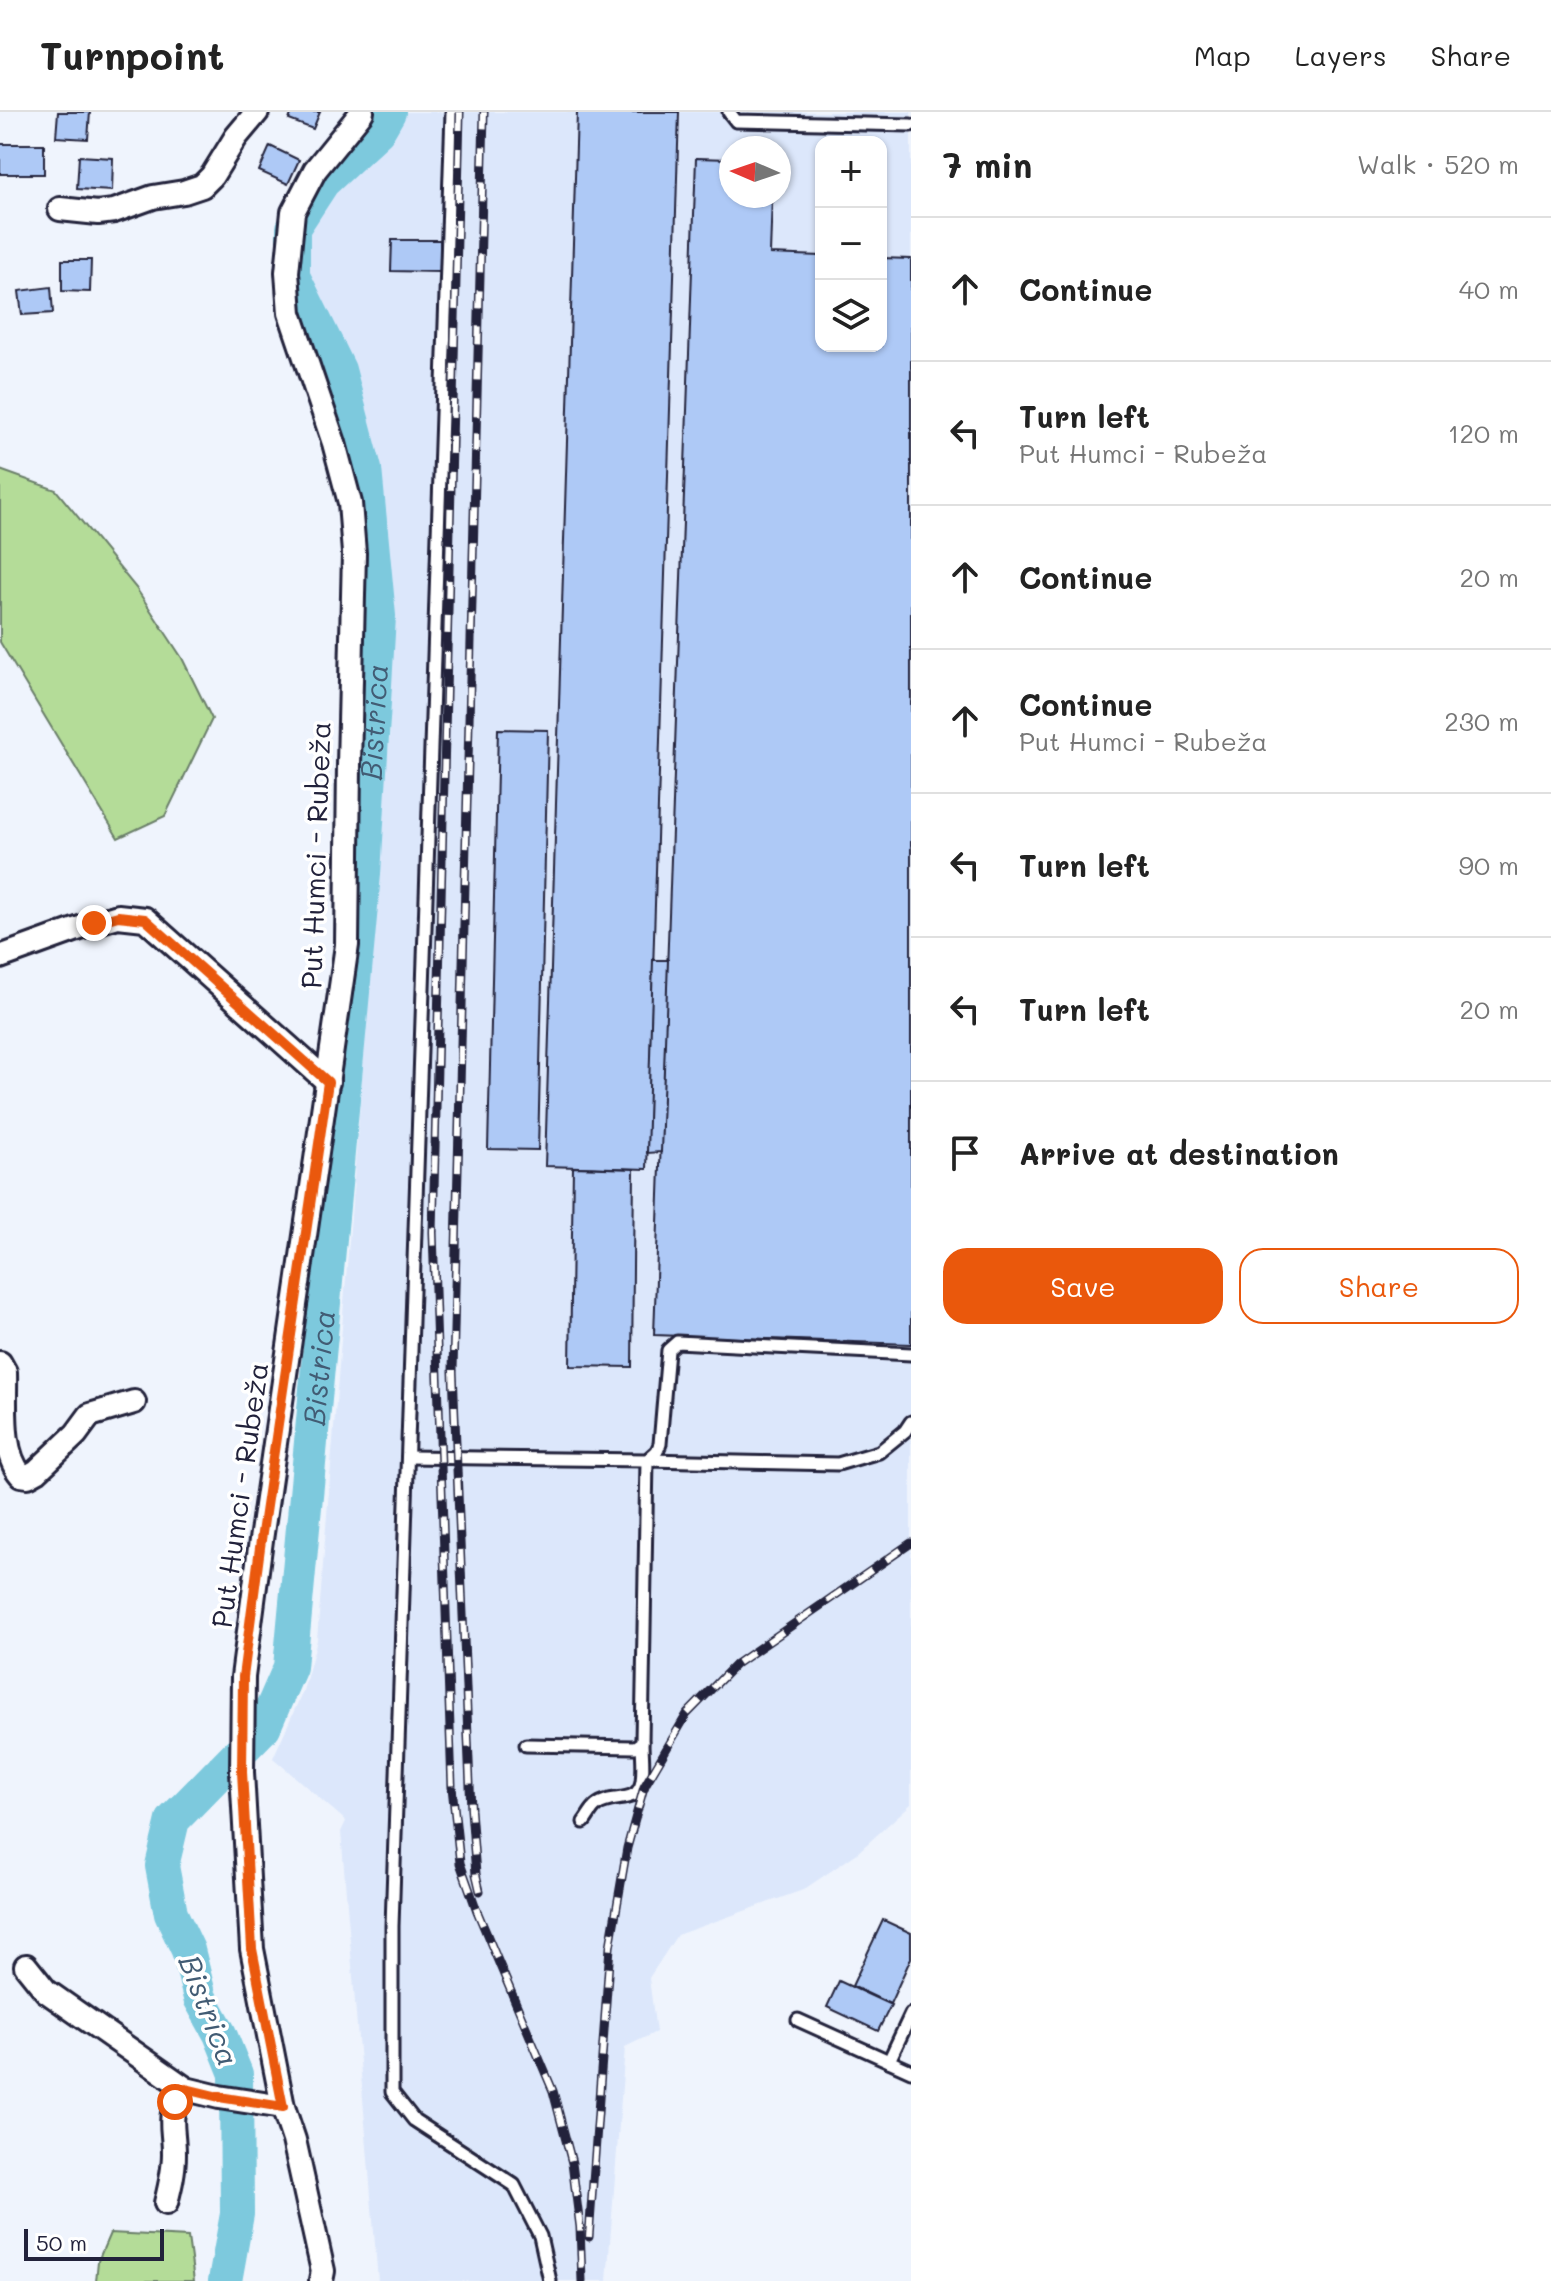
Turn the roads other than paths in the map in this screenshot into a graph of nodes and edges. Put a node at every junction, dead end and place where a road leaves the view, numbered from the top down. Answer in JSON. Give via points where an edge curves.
{"nodes":[{"id":1,"x":257,"y":112,"type":"edge"},
{"id":2,"x":362,"y":112,"type":"edge"},
{"id":3,"x":452,"y":112,"type":"edge"},
{"id":4,"x":729,"y":112,"type":"edge"},
{"id":5,"x":911,"y":125,"type":"edge"},
{"id":6,"x":60,"y":209,"type":"dead end"},
{"id":7,"x":0,"y":957,"type":"edge"},
{"id":8,"x":328,"y":1082,"type":"junction"},
{"id":9,"x":911,"y":1354,"type":"edge"},
{"id":10,"x":0,"y":1363,"type":"edge"},
{"id":11,"x":134,"y":1402,"type":"dead end"},
{"id":12,"x":911,"y":1422,"type":"edge"},
{"id":13,"x":408,"y":1457,"type":"junction"},
{"id":14,"x":647,"y":1460,"type":"junction"},
{"id":15,"x":642,"y":1742,"type":"junction"},
{"id":16,"x":526,"y":1745,"type":"dead end"},
{"id":17,"x":584,"y":1822,"type":"dead end"},
{"id":18,"x":26,"y":1966,"type":"dead end"},
{"id":19,"x":911,"y":2014,"type":"edge"},
{"id":20,"x":798,"y":2020,"type":"dead end"},
{"id":21,"x":889,"y":2061,"type":"junction"},
{"id":22,"x":911,"y":2071,"type":"edge"},
{"id":23,"x":186,"y":2089,"type":"junction"},
{"id":24,"x":283,"y":2107,"type":"junction"},
{"id":25,"x":166,"y":2203,"type":"dead end"},
{"id":26,"x":321,"y":2281,"type":"edge"},
{"id":27,"x":550,"y":2281,"type":"edge"}],
"edges":[{"from":1,"to":6,"type":"street","via":[[202,186],[114,211]]},
{"from":2,"to":8,"type":"street","name":"Put Humci - Rubeža","via":[[315,170],[293,212],[287,272],[290,313],[350,503],[354,553],[347,945]]},
{"from":3,"to":13,"type":"lane"},
{"from":4,"to":5,"type":"lane","via":[[736,121]]},
{"from":7,"to":8,"type":"street","via":[[106,919],[145,919]]},
{"from":8,"to":24,"type":"street","name":"Put Humci - Rubeža","via":[[243,1677],[242,1772],[252,1949]]},
{"from":9,"to":14,"type":"lane","via":[[677,1342],[668,1350],[660,1444]]},
{"from":10,"to":11,"type":"street","via":[[5,1372],[7,1451],[21,1475],[37,1471],[90,1415]]},
{"from":12,"to":14,"type":"lane","via":[[879,1452],[838,1464]]},
{"from":13,"to":14,"type":"lane"},
{"from":13,"to":27,"type":"lane","via":[[392,1926],[392,2092],[414,2120],[514,2185],[540,2236]]},
{"from":14,"to":15,"type":"lane"},
{"from":15,"to":16,"type":"lane","via":[[635,1747]]},
{"from":15,"to":17,"type":"lane","via":[[639,1791],[603,1802]]},
{"from":18,"to":23,"type":"street","via":[[46,1991]]},
{"from":19,"to":21,"type":"lane"},
{"from":20,"to":21,"type":"lane"},
{"from":21,"to":22,"type":"lane"},
{"from":23,"to":24,"type":"street"},
{"from":23,"to":25,"type":"street","via":[[175,2102],[171,2122],[174,2152]]},
{"from":24,"to":26,"type":"street","via":[[323,2271]]}]}
